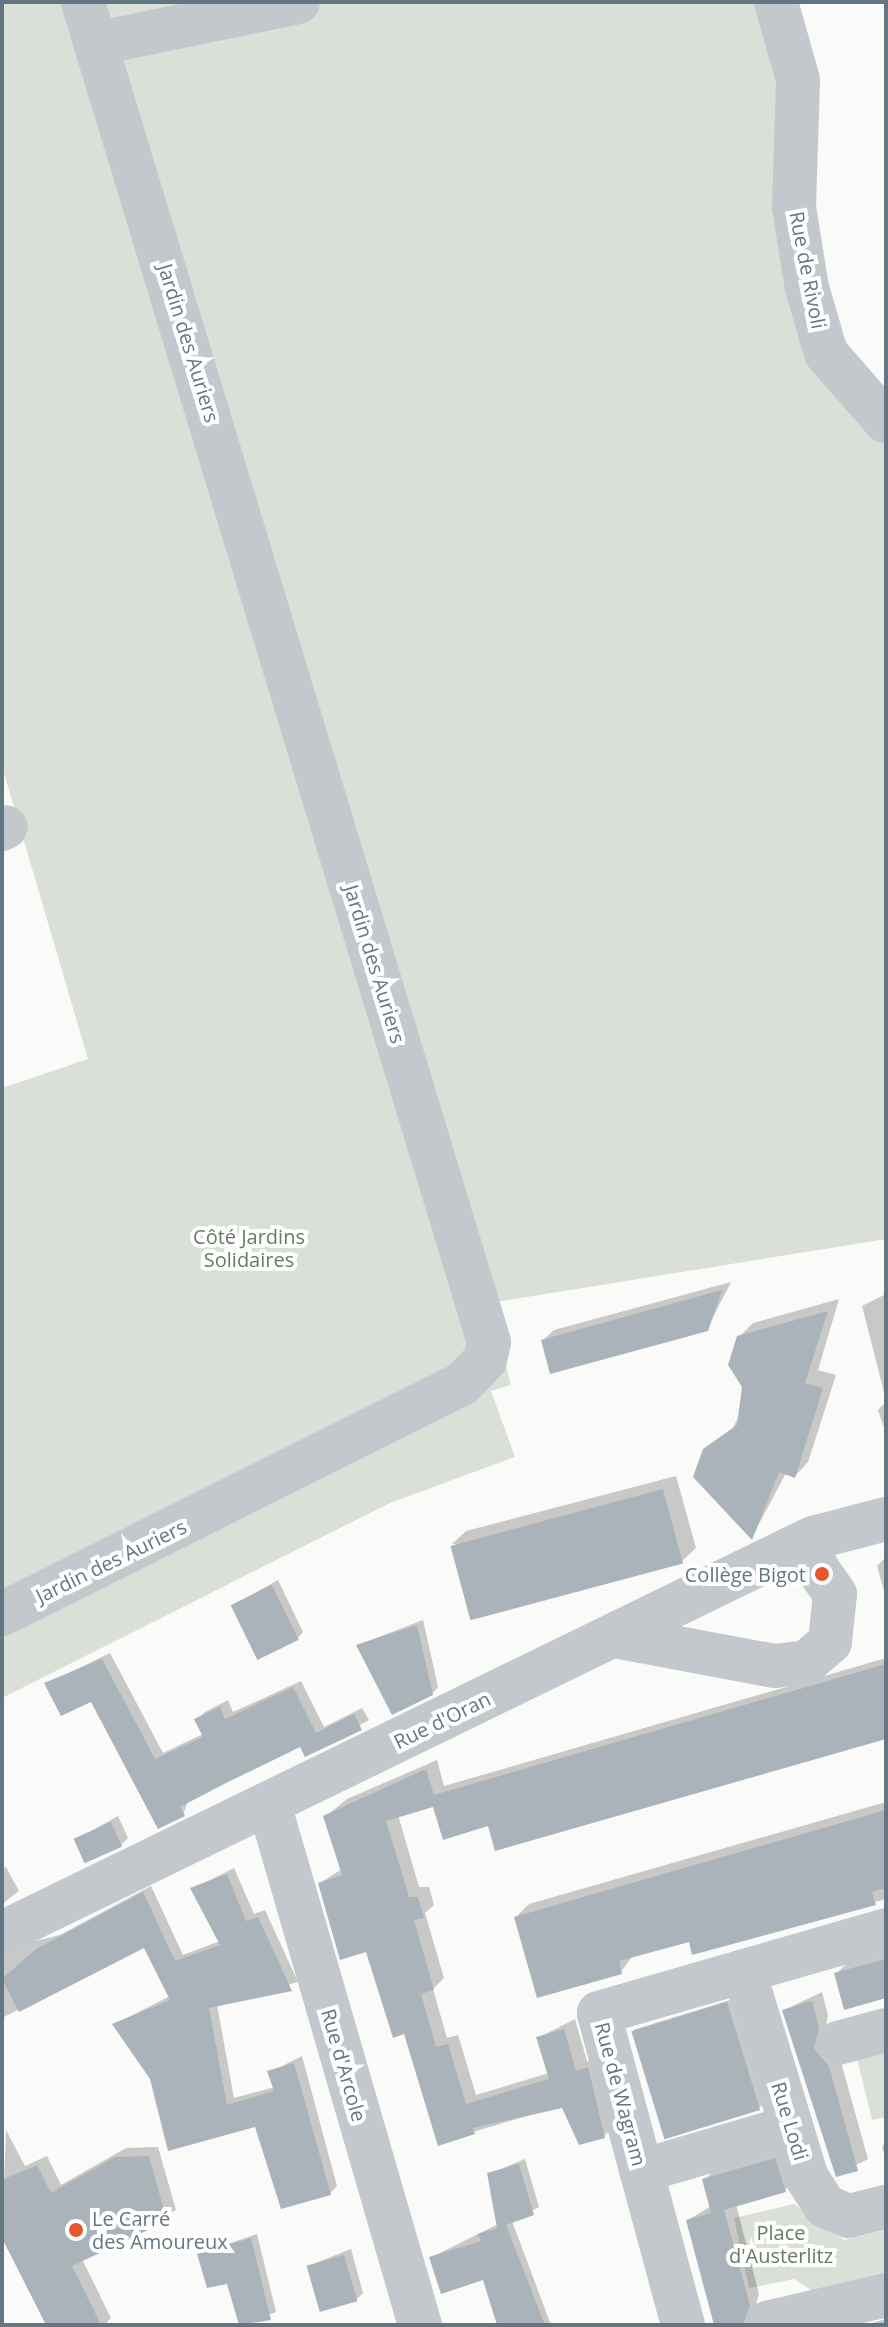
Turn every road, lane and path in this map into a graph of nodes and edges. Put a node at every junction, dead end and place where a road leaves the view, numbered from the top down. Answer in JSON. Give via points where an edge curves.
{"nodes":[{"id":1,"x":83,"y":2,"type":"edge"},
{"id":2,"x":298,"y":2,"type":"edge"},
{"id":3,"x":776,"y":2,"type":"edge"},
{"id":4,"x":99,"y":43,"type":"junction"},
{"id":5,"x":886,"y":422,"type":"edge"},
{"id":6,"x":886,"y":1519,"type":"edge"},
{"id":7,"x":788,"y":1550,"type":"junction"},
{"id":8,"x":2,"y":1614,"type":"edge"},
{"id":9,"x":614,"y":1636,"type":"junction"},
{"id":10,"x":269,"y":1804,"type":"junction"},
{"id":11,"x":886,"y":1930,"type":"edge"},
{"id":12,"x":2,"y":1933,"type":"edge"},
{"id":13,"x":744,"y":1971,"type":"junction"},
{"id":14,"x":886,"y":2030,"type":"edge"},
{"id":15,"x":838,"y":2043,"type":"dead end"},
{"id":16,"x":791,"y":2127,"type":"junction"},
{"id":17,"x":641,"y":2171,"type":"junction"},
{"id":18,"x":886,"y":2207,"type":"edge"},
{"id":19,"x":886,"y":2295,"type":"edge"},
{"id":20,"x":767,"y":2323,"type":"edge"},
{"id":21,"x":420,"y":2325,"type":"edge"},
{"id":22,"x":683,"y":2325,"type":"edge"}],
"edges":[{"from":1,"to":4,"type":"street","name":"Jardin des Auriers"},
{"from":2,"to":4,"type":"street"},
{"from":3,"to":5,"type":"street","name":"Rue de Rivoli","via":[[798,80],[794,207],[807,288],[826,353]]},
{"from":4,"to":8,"type":"street","name":"Jardin des Auriers","via":[[489,1342],[485,1360],[462,1384]]},
{"from":6,"to":7,"type":"street","name":"Rue d'Oran"},
{"from":7,"to":9,"type":"street","name":"Rue d'Oran"},
{"from":7,"to":9,"type":"street","via":[[817,1568],[835,1594],[830,1642],[807,1662],[775,1666]]},
{"from":9,"to":10,"type":"street","name":"Rue d'Oran"},
{"from":10,"to":12,"type":"street","name":"Rue d'Oran"},
{"from":10,"to":21,"type":"street","name":"Rue d'Arcole"},
{"from":11,"to":13,"type":"street","name":"Rue de Wagram"},
{"from":13,"to":16,"type":"street","name":"Rue Lodi"},
{"from":13,"to":17,"type":"street","name":"Rue de Wagram","via":[[599,2013]]},
{"from":14,"to":15,"type":"street"},
{"from":16,"to":17,"type":"street"},
{"from":16,"to":18,"type":"street","name":"Rue Lodi","via":[[825,2206],[849,2216]]},
{"from":17,"to":22,"type":"street","name":"Rue de Wagram"},
{"from":19,"to":20,"type":"street"}]}
